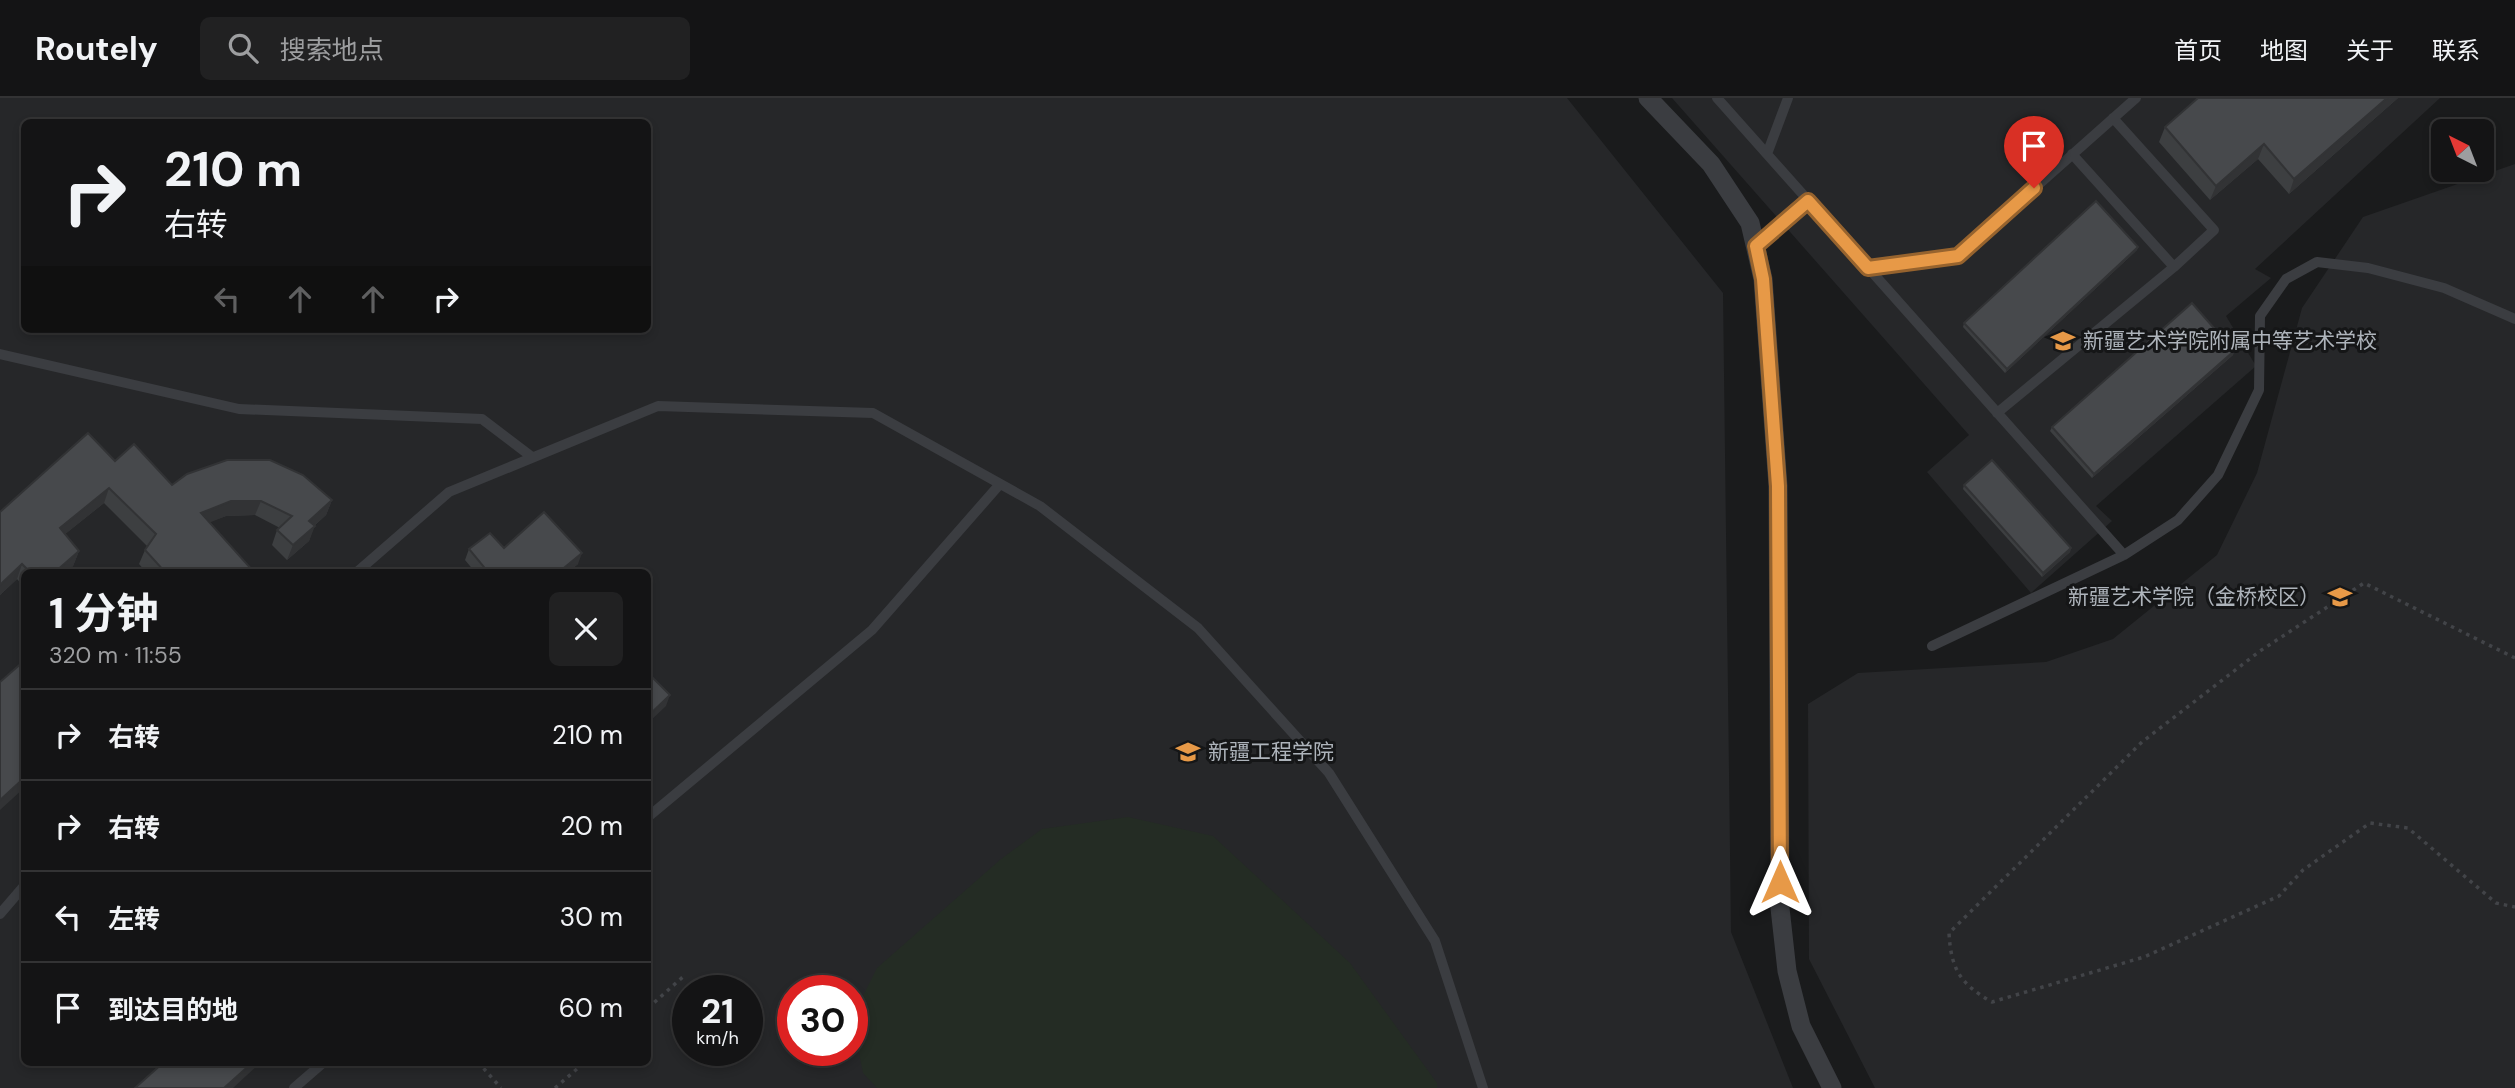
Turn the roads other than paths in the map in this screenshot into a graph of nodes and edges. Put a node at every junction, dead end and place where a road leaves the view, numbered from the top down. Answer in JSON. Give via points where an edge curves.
{"nodes":[{"id":1,"x":1648,"y":98,"type":"edge"},
{"id":2,"x":1717,"y":98,"type":"edge"},
{"id":3,"x":1788,"y":98,"type":"edge"},
{"id":4,"x":2136,"y":98,"type":"edge"},
{"id":5,"x":2113,"y":118,"type":"junction"},
{"id":6,"x":1767,"y":154,"type":"junction"},
{"id":7,"x":2072,"y":154,"type":"junction"},
{"id":8,"x":1808,"y":201,"type":"junction"},
{"id":9,"x":1756,"y":246,"type":"junction"},
{"id":10,"x":2174,"y":267,"type":"junction"},
{"id":11,"x":1868,"y":268,"type":"junction"},
{"id":12,"x":2515,"y":320,"type":"edge"},
{"id":13,"x":0,"y":354,"type":"edge"},
{"id":14,"x":1997,"y":413,"type":"junction"},
{"id":15,"x":532,"y":457,"type":"junction"},
{"id":16,"x":1000,"y":484,"type":"junction"},
{"id":17,"x":2124,"y":555,"type":"junction"},
{"id":18,"x":360,"y":569,"type":"edge"},
{"id":19,"x":1932,"y":646,"type":"dead end"},
{"id":20,"x":651,"y":814,"type":"edge"},
{"id":21,"x":21,"y":890,"type":"edge"},
{"id":22,"x":0,"y":914,"type":"edge"},
{"id":23,"x":319,"y":1066,"type":"edge"},
{"id":24,"x":294,"y":1088,"type":"edge"},
{"id":25,"x":1483,"y":1088,"type":"edge"},
{"id":26,"x":1832,"y":1088,"type":"edge"}],
"edges":[{"from":1,"to":9,"type":"street","via":[[1711,164],[1750,223]]},
{"from":2,"to":6,"type":"lane"},
{"from":3,"to":6,"type":"lane"},
{"from":4,"to":5,"type":"lane"},
{"from":5,"to":7,"type":"lane"},
{"from":5,"to":10,"type":"lane","via":[[2214,230]]},
{"from":6,"to":8,"type":"lane"},
{"from":7,"to":10,"type":"lane"},
{"from":7,"to":11,"type":"lane","via":[[1958,256]]},
{"from":8,"to":9,"type":"lane"},
{"from":8,"to":11,"type":"lane"},
{"from":9,"to":26,"type":"street","via":[[1763,279],[1778,486],[1780,908],[1787,971],[1801,1026]]},
{"from":10,"to":14,"type":"lane"},
{"from":11,"to":14,"type":"lane"},
{"from":12,"to":17,"type":"lane","via":[[2444,288],[2368,268],[2317,262],[2286,279],[2260,316],[2259,390],[2218,475],[2178,520]]},
{"from":13,"to":15,"type":"lane","via":[[239,409],[482,419]]},
{"from":14,"to":17,"type":"lane"},
{"from":15,"to":16,"type":"lane","via":[[658,406],[873,413]]},
{"from":15,"to":18,"type":"lane","via":[[449,492]]},
{"from":16,"to":20,"type":"lane","via":[[872,630]]},
{"from":16,"to":25,"type":"lane","via":[[1040,506],[1198,628],[1329,773],[1435,941]]},
{"from":17,"to":19,"type":"lane"},
{"from":21,"to":22,"type":"lane"},
{"from":23,"to":24,"type":"lane"}]}
